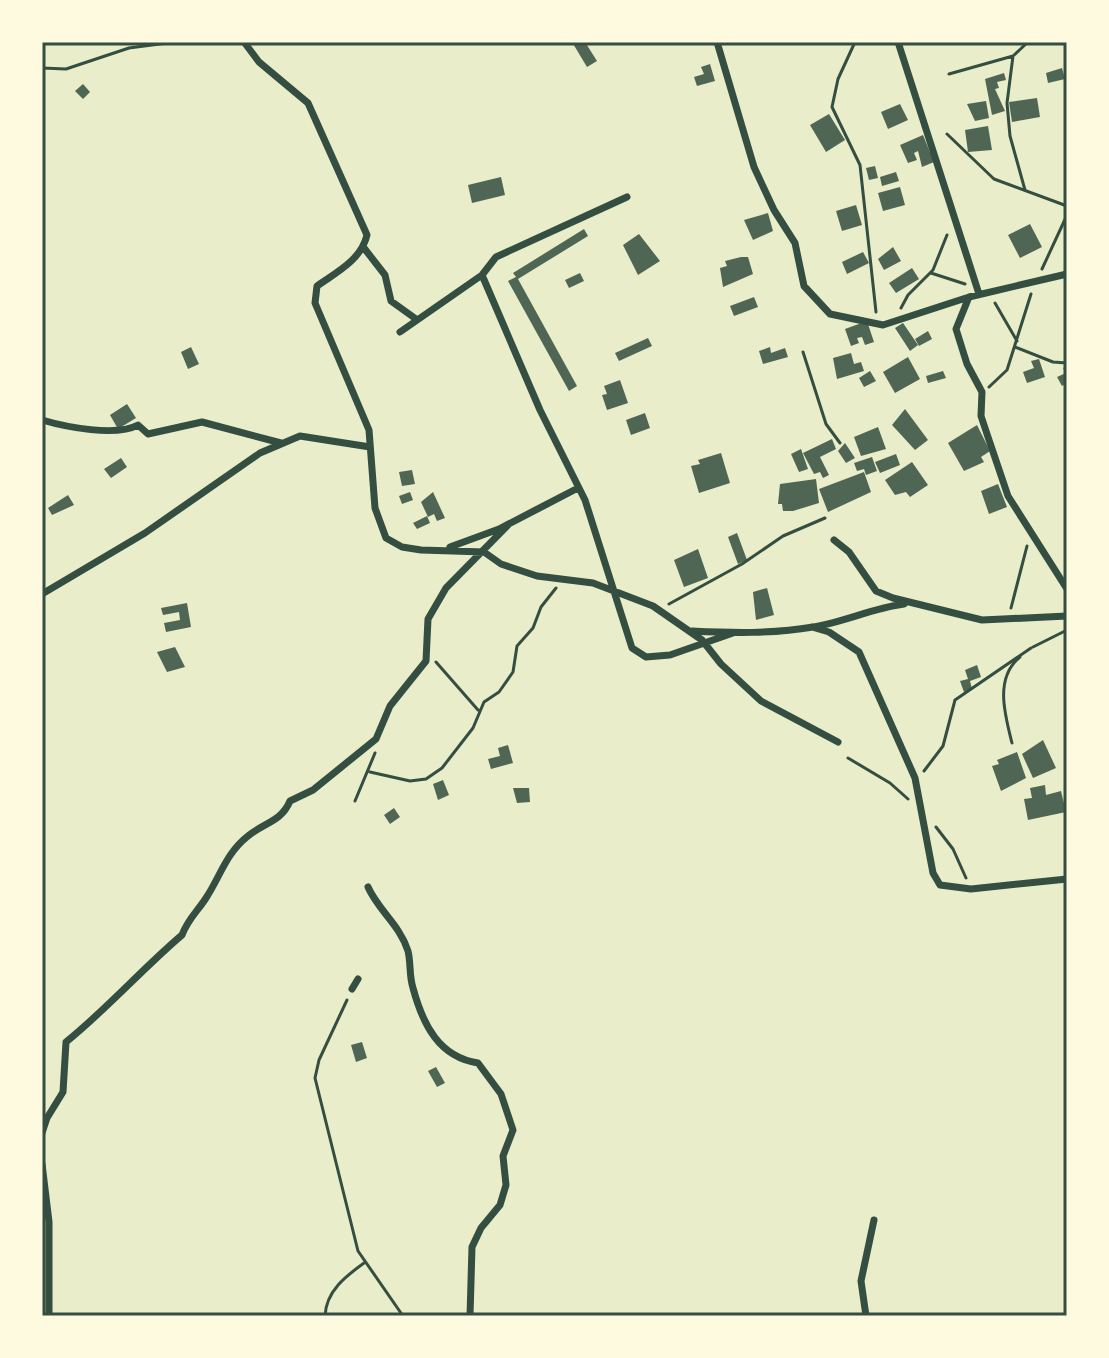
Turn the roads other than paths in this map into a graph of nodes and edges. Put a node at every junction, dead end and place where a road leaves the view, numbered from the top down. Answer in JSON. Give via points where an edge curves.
{"nodes":[{"id":1,"x":244,"y":42,"type":"edge"},
{"id":2,"x":717,"y":42,"type":"edge"},
{"id":3,"x":898,"y":42,"type":"edge"},
{"id":4,"x":627,"y":197,"type":"dead end"},
{"id":5,"x":364,"y":248,"type":"junction"},
{"id":6,"x":1067,"y":274,"type":"edge"},
{"id":7,"x":482,"y":275,"type":"junction"},
{"id":8,"x":983,"y":293,"type":"junction"},
{"id":9,"x":969,"y":297,"type":"junction"},
{"id":10,"x":416,"y":319,"type":"junction"},
{"id":11,"x":400,"y":332,"type":"dead end"},
{"id":12,"x":42,"y":420,"type":"edge"},
{"id":13,"x":283,"y":443,"type":"junction"},
{"id":14,"x":370,"y":447,"type":"junction"},
{"id":15,"x":578,"y":488,"type":"junction"},
{"id":16,"x":508,"y":525,"type":"junction"},
{"id":17,"x":834,"y":540,"type":"dead end"},
{"id":18,"x":444,"y":549,"type":"junction"},
{"id":19,"x":484,"y":552,"type":"junction"},
{"id":20,"x":1067,"y":589,"type":"edge"},
{"id":21,"x":615,"y":592,"type":"junction"},
{"id":22,"x":42,"y":594,"type":"edge"},
{"id":23,"x":911,"y":603,"type":"junction"},
{"id":24,"x":1067,"y":616,"type":"edge"},
{"id":25,"x":812,"y":627,"type":"junction"},
{"id":26,"x":690,"y":631,"type":"junction"},
{"id":27,"x":733,"y":633,"type":"junction"},
{"id":28,"x":703,"y":642,"type":"junction"},
{"id":29,"x":838,"y":742,"type":"dead end"},
{"id":30,"x":1067,"y":879,"type":"edge"},
{"id":31,"x":368,"y":887,"type":"dead end"},
{"id":32,"x":358,"y":979,"type":"dead end"},
{"id":33,"x":352,"y":989,"type":"road end"},
{"id":34,"x":42,"y":1133,"type":"edge"},
{"id":35,"x":42,"y":1164,"type":"edge"},
{"id":36,"x":874,"y":1220,"type":"dead end"},
{"id":37,"x":49,"y":1316,"type":"edge"},
{"id":38,"x":470,"y":1316,"type":"edge"},
{"id":39,"x":866,"y":1316,"type":"edge"}],
"edges":[{"from":1,"to":5,"type":"street","via":[[259,62],[308,103],[367,235]]},
{"from":2,"to":9,"type":"street","via":[[754,167],[795,243],[804,286],[830,314],[878,324]]},
{"from":3,"to":8,"type":"street"},
{"from":4,"to":7,"type":"street","via":[[496,257]]},
{"from":5,"to":10,"type":"street","via":[[385,275],[391,301]]},
{"from":5,"to":14,"type":"street","via":[[317,286],[315,303],[364,415]]},
{"from":6,"to":8,"type":"street"},
{"from":7,"to":10,"type":"street"},
{"from":7,"to":15,"type":"street"},
{"from":8,"to":9,"type":"street"},
{"from":9,"to":20,"type":"street","via":[[956,329],[982,392],[981,416],[988,437],[1008,496]]},
{"from":10,"to":11,"type":"street"},
{"from":12,"to":13,"type":"street","via":[[82,431],[138,425],[148,434],[202,422]]},
{"from":13,"to":14,"type":"street","via":[[300,436]]},
{"from":13,"to":22,"type":"street"},
{"from":14,"to":18,"type":"street","via":[[375,508],[386,538],[402,547]]},
{"from":15,"to":16,"type":"street"},
{"from":15,"to":21,"type":"street"},
{"from":16,"to":18,"type":"street"},
{"from":16,"to":19,"type":"street"},
{"from":17,"to":23,"type":"street","via":[[876,591]]},
{"from":18,"to":19,"type":"street"},
{"from":19,"to":21,"type":"street","via":[[537,576]]},
{"from":19,"to":34,"type":"street","via":[[446,588],[428,619],[428,649],[420,672],[396,696],[376,739],[313,790],[290,801],[284,815],[248,836],[220,868],[182,935],[66,1042],[63,1092]]},
{"from":21,"to":26,"type":"street"},
{"from":21,"to":28,"type":"street","via":[[632,648],[646,657],[670,655]]},
{"from":23,"to":24,"type":"street","via":[[982,620]]},
{"from":23,"to":25,"type":"street"},
{"from":25,"to":27,"type":"street"},
{"from":25,"to":30,"type":"street","via":[[859,652],[915,778],[933,873],[940,885],[955,890]]},
{"from":26,"to":27,"type":"street"},
{"from":26,"to":28,"type":"street"},
{"from":27,"to":28,"type":"street"},
{"from":28,"to":29,"type":"street","via":[[761,701]]},
{"from":31,"to":38,"type":"street","via":[[408,950],[413,988],[438,1046],[457,1060],[478,1063],[501,1094],[513,1130],[503,1156],[506,1185],[500,1205],[472,1247]]},
{"from":32,"to":33,"type":"street"},
{"from":35,"to":37,"type":"street","via":[[49,1222]]},
{"from":36,"to":39,"type":"street","via":[[861,1281]]}]}
